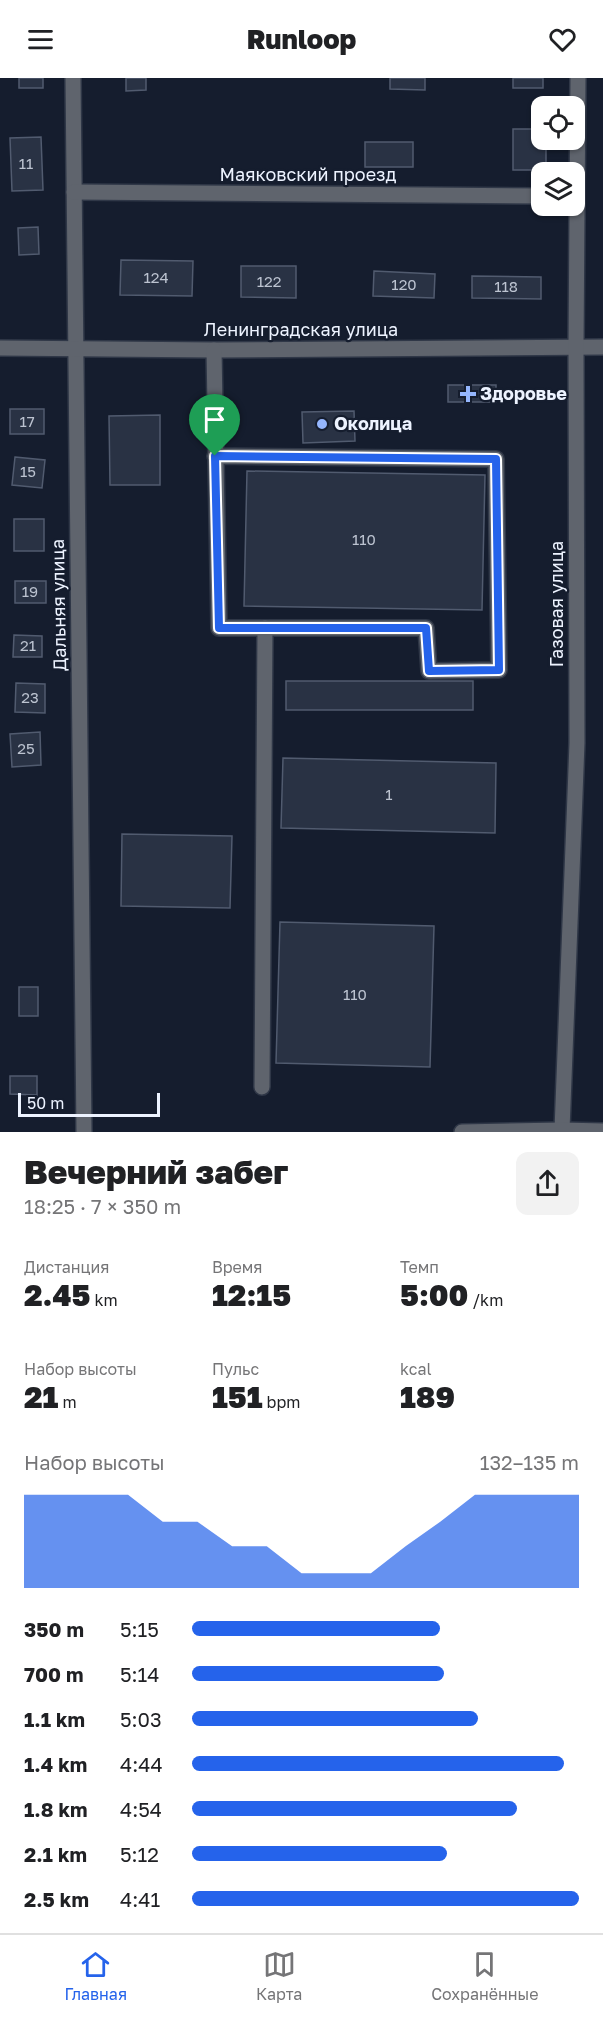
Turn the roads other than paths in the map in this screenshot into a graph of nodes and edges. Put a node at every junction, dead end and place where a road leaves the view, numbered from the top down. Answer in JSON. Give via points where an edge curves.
{"nodes":[{"id":1,"x":73,"y":78,"type":"edge"},
{"id":2,"x":578,"y":78,"type":"edge"},
{"id":3,"x":577,"y":162,"type":"edge"},
{"id":4,"x":74,"y":192,"type":"junction"},
{"id":5,"x":531,"y":196,"type":"edge"},
{"id":6,"x":576,"y":216,"type":"edge"},
{"id":7,"x":576,"y":347,"type":"junction"},
{"id":8,"x":603,"y":347,"type":"edge"},
{"id":9,"x":0,"y":348,"type":"edge"},
{"id":10,"x":76,"y":348,"type":"junction"},
{"id":11,"x":214,"y":350,"type":"junction"},
{"id":12,"x":215,"y":456,"type":"junction"},
{"id":13,"x":265,"y":628,"type":"junction"},
{"id":14,"x":262,"y":1087,"type":"dead end"},
{"id":15,"x":562,"y":1130,"type":"junction"},
{"id":16,"x":603,"y":1131,"type":"edge"},
{"id":17,"x":84,"y":1132,"type":"edge"},
{"id":18,"x":462,"y":1132,"type":"edge"}],
"edges":[{"from":1,"to":4,"type":"street","name":"Дальняя улица"},
{"from":2,"to":3,"type":"street","name":"Газовая улица"},
{"from":4,"to":5,"type":"street","name":"Маяковский проезд"},
{"from":4,"to":10,"type":"street","name":"Дальняя улица"},
{"from":6,"to":7,"type":"street","name":"Газовая улица"},
{"from":7,"to":8,"type":"street","name":"Ленинградская улица"},
{"from":7,"to":11,"type":"street","name":"Ленинградская улица"},
{"from":7,"to":15,"type":"street","name":"Газовая улица","via":[[577,742]]},
{"from":9,"to":10,"type":"street","name":"Ленинградская улица"},
{"from":10,"to":11,"type":"street","name":"Ленинградская улица"},
{"from":10,"to":17,"type":"street","name":"Дальняя улица"},
{"from":11,"to":12,"type":"street"},
{"from":12,"to":13,"type":"street","via":[[219,628]]},
{"from":12,"to":13,"type":"street","via":[[496,459],[499,670],[429,671],[426,628]]},
{"from":13,"to":14,"type":"street"},
{"from":15,"to":16,"type":"street"},
{"from":15,"to":18,"type":"street"}]}
